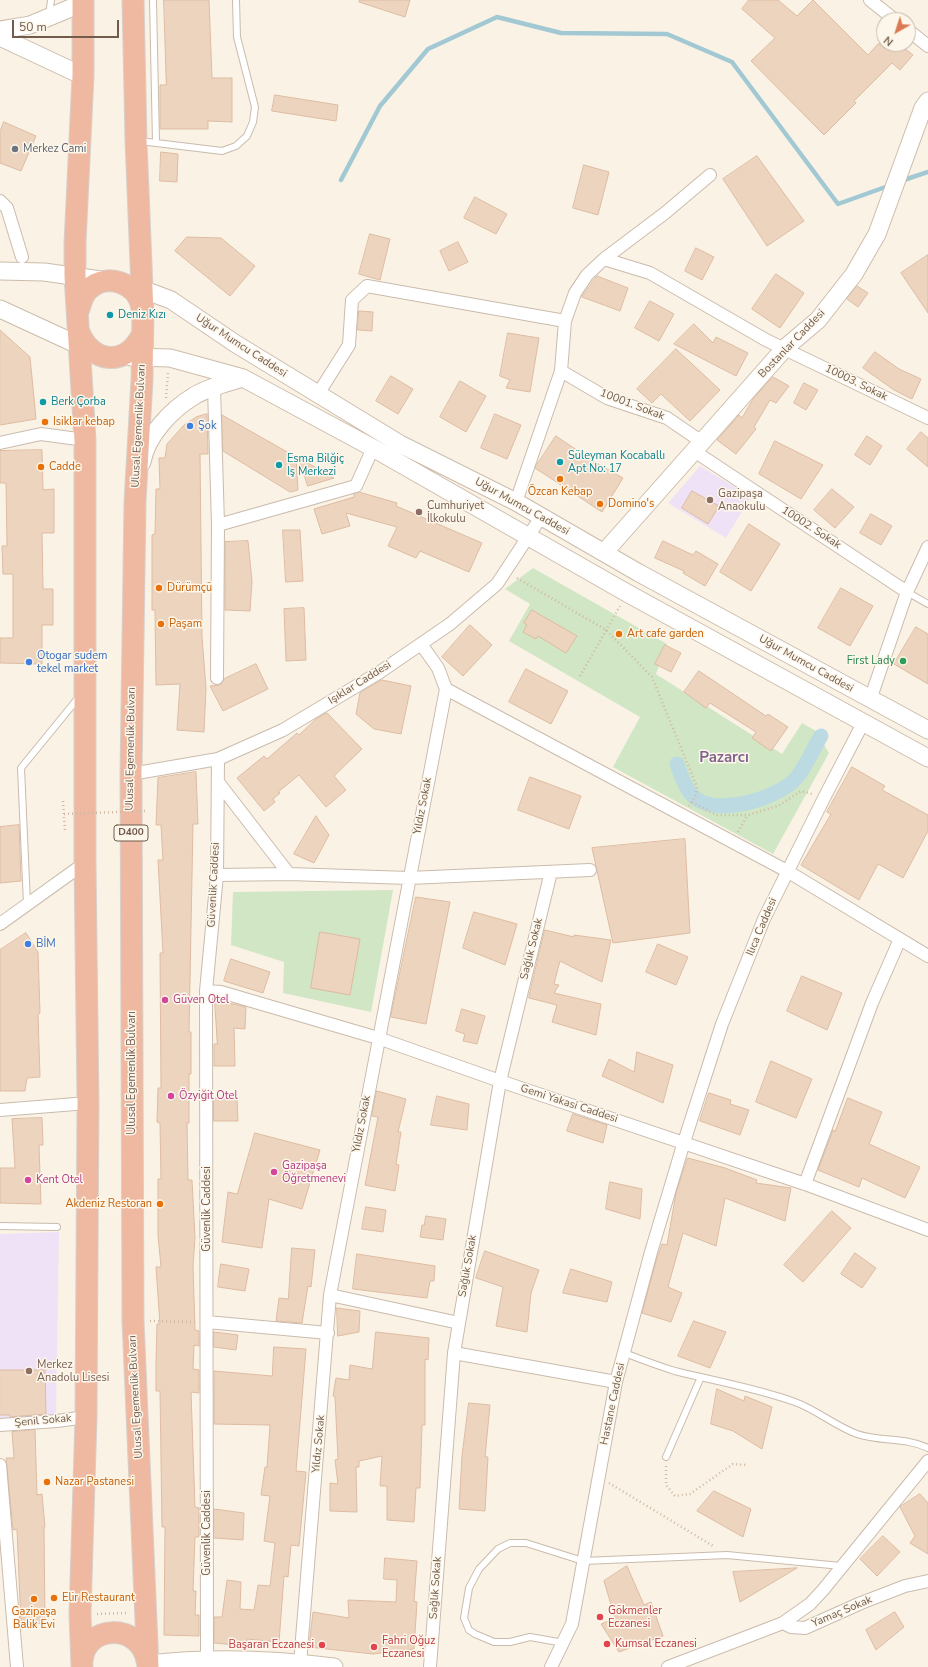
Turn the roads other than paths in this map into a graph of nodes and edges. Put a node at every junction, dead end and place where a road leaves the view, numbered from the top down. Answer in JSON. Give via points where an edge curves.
{"nodes":[{"id":1,"x":50,"y":0,"type":"edge"},
{"id":2,"x":133,"y":0,"type":"edge"},
{"id":3,"x":153,"y":0,"type":"edge"},
{"id":4,"x":236,"y":0,"type":"edge"},
{"id":5,"x":870,"y":0,"type":"edge"},
{"id":6,"x":83,"y":1,"type":"edge"},
{"id":7,"x":886,"y":12,"type":"edge"},
{"id":8,"x":49,"y":17,"type":"junction"},
{"id":9,"x":143,"y":20,"type":"junction"},
{"id":10,"x":0,"y":30,"type":"edge"},
{"id":11,"x":916,"y":36,"type":"edge"},
{"id":12,"x":0,"y":37,"type":"edge"},
{"id":13,"x":928,"y":46,"type":"edge"},
{"id":14,"x":83,"y":76,"type":"junction"},
{"id":15,"x":928,"y":101,"type":"edge"},
{"id":16,"x":146,"y":142,"type":"junction"},
{"id":17,"x":710,"y":175,"type":"dead end"},
{"id":18,"x":0,"y":201,"type":"edge"},
{"id":19,"x":22,"y":257,"type":"dead end"},
{"id":20,"x":604,"y":259,"type":"junction"},
{"id":21,"x":0,"y":271,"type":"edge"},
{"id":22,"x":75,"y":276,"type":"junction"},
{"id":23,"x":114,"y":281,"type":"junction"},
{"id":24,"x":142,"y":289,"type":"junction"},
{"id":25,"x":0,"y":309,"type":"edge"},
{"id":26,"x":79,"y":309,"type":"junction"},
{"id":27,"x":143,"y":313,"type":"junction"},
{"id":28,"x":565,"y":321,"type":"junction"},
{"id":29,"x":142,"y":335,"type":"junction"},
{"id":30,"x":83,"y":343,"type":"junction"},
{"id":31,"x":785,"y":348,"type":"junction"},
{"id":32,"x":121,"y":356,"type":"junction"},
{"id":33,"x":142,"y":357,"type":"junction"},
{"id":34,"x":561,"y":371,"type":"junction"},
{"id":35,"x":243,"y":378,"type":"junction"},
{"id":36,"x":214,"y":387,"type":"junction"},
{"id":37,"x":318,"y":394,"type":"junction"},
{"id":38,"x":928,"y":418,"type":"edge"},
{"id":39,"x":85,"y":440,"type":"junction"},
{"id":40,"x":0,"y":443,"type":"edge"},
{"id":41,"x":698,"y":447,"type":"junction"},
{"id":42,"x":372,"y":448,"type":"junction"},
{"id":43,"x":135,"y":502,"type":"junction"},
{"id":44,"x":516,"y":502,"type":"junction"},
{"id":45,"x":541,"y":517,"type":"junction"},
{"id":46,"x":218,"y":525,"type":"junction"},
{"id":47,"x":529,"y":537,"type":"junction"},
{"id":48,"x":928,"y":547,"type":"edge"},
{"id":49,"x":603,"y":552,"type":"junction"},
{"id":50,"x":907,"y":592,"type":"junction"},
{"id":51,"x":928,"y":604,"type":"edge"},
{"id":52,"x":421,"y":644,"type":"junction"},
{"id":53,"x":217,"y":678,"type":"dead end"},
{"id":54,"x":86,"y":688,"type":"junction"},
{"id":55,"x":446,"y":689,"type":"junction"},
{"id":56,"x":870,"y":700,"type":"junction"},
{"id":57,"x":864,"y":723,"type":"junction"},
{"id":58,"x":928,"y":730,"type":"edge"},
{"id":59,"x":928,"y":758,"type":"edge"},
{"id":60,"x":218,"y":759,"type":"junction"},
{"id":61,"x":131,"y":774,"type":"junction"},
{"id":62,"x":218,"y":782,"type":"junction"},
{"id":63,"x":86,"y":863,"type":"junction"},
{"id":64,"x":590,"y":870,"type":"dead end"},
{"id":65,"x":787,"y":871,"type":"junction"},
{"id":66,"x":551,"y":872,"type":"junction"},
{"id":67,"x":289,"y":874,"type":"junction"},
{"id":68,"x":217,"y":875,"type":"junction"},
{"id":69,"x":409,"y":878,"type":"junction"},
{"id":70,"x":27,"y":904,"type":"junction"},
{"id":71,"x":0,"y":924,"type":"edge"},
{"id":72,"x":900,"y":939,"type":"junction"},
{"id":73,"x":928,"y":956,"type":"edge"},
{"id":74,"x":206,"y":991,"type":"junction"},
{"id":75,"x":378,"y":1038,"type":"junction"},
{"id":76,"x":500,"y":1081,"type":"junction"},
{"id":77,"x":88,"y":1103,"type":"junction"},
{"id":78,"x":0,"y":1110,"type":"edge"},
{"id":79,"x":684,"y":1142,"type":"junction"},
{"id":80,"x":805,"y":1184,"type":"junction"},
{"id":81,"x":0,"y":1226,"type":"edge"},
{"id":82,"x":57,"y":1226,"type":"dead end"},
{"id":83,"x":928,"y":1230,"type":"edge"},
{"id":84,"x":330,"y":1295,"type":"junction"},
{"id":85,"x":207,"y":1322,"type":"junction"},
{"id":86,"x":459,"y":1323,"type":"junction"},
{"id":87,"x":328,"y":1333,"type":"junction"},
{"id":88,"x":454,"y":1353,"type":"junction"},
{"id":89,"x":624,"y":1353,"type":"junction"},
{"id":90,"x":702,"y":1376,"type":"junction"},
{"id":91,"x":616,"y":1382,"type":"junction"},
{"id":92,"x":86,"y":1417,"type":"junction"},
{"id":93,"x":0,"y":1424,"type":"edge"},
{"id":94,"x":928,"y":1448,"type":"edge"},
{"id":95,"x":666,"y":1457,"type":"road end"},
{"id":96,"x":928,"y":1461,"type":"edge"},
{"id":97,"x":0,"y":1465,"type":"edge"},
{"id":98,"x":583,"y":1561,"type":"junction"},
{"id":99,"x":841,"y":1566,"type":"junction"},
{"id":100,"x":928,"y":1581,"type":"edge"},
{"id":101,"x":783,"y":1623,"type":"junction"},
{"id":102,"x":564,"y":1643,"type":"junction"},
{"id":103,"x":207,"y":1659,"type":"junction"},
{"id":104,"x":300,"y":1663,"type":"junction"},
{"id":105,"x":148,"y":1666,"type":"edge"},
{"id":106,"x":17,"y":1667,"type":"edge"},
{"id":107,"x":82,"y":1667,"type":"edge"},
{"id":108,"x":334,"y":1667,"type":"edge"},
{"id":109,"x":430,"y":1667,"type":"edge"},
{"id":110,"x":552,"y":1667,"type":"edge"},
{"id":111,"x":668,"y":1667,"type":"edge"}],
"edges":[{"from":1,"to":8,"type":"lane"},
{"from":2,"to":9,"type":"highway","name":"Ulusal Egemenlik Bulvarı","number":"D400"},
{"from":3,"to":9,"type":"lane"},
{"from":4,"to":16,"type":"lane","via":[[237,37],[255,107],[253,122],[247,136],[236,146],[222,151]]},
{"from":5,"to":7,"type":"street"},
{"from":6,"to":8,"type":"main road"},
{"from":6,"to":14,"type":"highway"},
{"from":8,"to":10,"type":"main road","via":[[30,25]]},
{"from":9,"to":16,"type":"highway","name":"Ulusal Egemenlik Bulvarı","number":"D400"},
{"from":11,"to":13,"type":"street"},
{"from":12,"to":14,"type":"main road"},
{"from":14,"to":22,"type":"highway"},
{"from":15,"to":31,"type":"main road","name":"Bostanlar Caddesi","via":[[923,108],[877,234],[854,274],[818,320]]},
{"from":16,"to":24,"type":"highway","name":"Ulusal Egemenlik Bulvarı","number":"D400"},
{"from":17,"to":20,"type":"street"},
{"from":18,"to":19,"type":"street","via":[[8,208]]},
{"from":20,"to":28,"type":"street","via":[[587,274],[575,293]]},
{"from":20,"to":31,"type":"street","name":"10003. Sokak","via":[[650,273],[766,340]]},
{"from":21,"to":22,"type":"main road","name":"Uğur Mumcu Caddesi"},
{"from":22,"to":23,"type":"main road","name":"Uğur Mumcu Caddesi"},
{"from":22,"to":26,"type":"highway"},
{"from":23,"to":24,"type":"main road","name":"Uğur Mumcu Caddesi"},
{"from":23,"to":26,"type":"highway","via":[[98,283],[88,289]]},
{"from":23,"to":27,"type":"highway","via":[[129,286],[137,294],[142,302]]},
{"from":24,"to":27,"type":"highway","name":"Ulusal Egemenlik Bulvarı","number":"D400"},
{"from":24,"to":37,"type":"main road","name":"Uğur Mumcu Caddesi","via":[[171,300],[236,344]]},
{"from":25,"to":30,"type":"main road"},
{"from":26,"to":30,"type":"highway"},
{"from":27,"to":29,"type":"highway","name":"Ulusal Egemenlik Bulvarı","number":"D400"},
{"from":28,"to":34,"type":"street"},
{"from":28,"to":37,"type":"street","via":[[367,286],[352,300],[349,345]]},
{"from":29,"to":32,"type":"highway","via":[[130,352]]},
{"from":29,"to":33,"type":"highway","name":"Ulusal Egemenlik Bulvarı","number":"D400"},
{"from":30,"to":32,"type":"highway","via":[[100,356]]},
{"from":30,"to":39,"type":"highway"},
{"from":31,"to":38,"type":"street","name":"10003. Sokak"},
{"from":31,"to":41,"type":"main road","name":"Bostanlar Caddesi"},
{"from":32,"to":33,"type":"main road","name":"Uğur Mumcu Caddesi"},
{"from":33,"to":35,"type":"main road","name":"Uğur Mumcu Caddesi","via":[[170,358]]},
{"from":33,"to":43,"type":"highway","name":"Ulusal Egemenlik Bulvarı","number":"D400"},
{"from":34,"to":41,"type":"street","name":"10001. Sokak","via":[[607,398],[667,418]]},
{"from":34,"to":44,"type":"street"},
{"from":35,"to":36,"type":"main road"},
{"from":35,"to":42,"type":"main road","name":"Uğur Mumcu Caddesi"},
{"from":36,"to":43,"type":"main road","via":[[194,396],[178,408],[148,442]]},
{"from":36,"to":46,"type":"street"},
{"from":37,"to":44,"type":"main road","name":"Uğur Mumcu Caddesi","via":[[400,444]]},
{"from":39,"to":40,"type":"street","via":[[41,434]]},
{"from":39,"to":54,"type":"highway"},
{"from":41,"to":49,"type":"main road","name":"Bostanlar Caddesi"},
{"from":41,"to":50,"type":"street","name":"10002. Sokak"},
{"from":42,"to":46,"type":"street","via":[[356,486]]},
{"from":42,"to":47,"type":"main road","name":"Uğur Mumcu Caddesi"},
{"from":43,"to":61,"type":"highway","name":"Ulusal Egemenlik Bulvarı","number":"D400"},
{"from":44,"to":45,"type":"main road","name":"Uğur Mumcu Caddesi"},
{"from":45,"to":47,"type":"street","name":"Işıklar Caddesi"},
{"from":45,"to":49,"type":"main road","name":"Uğur Mumcu Caddesi"},
{"from":46,"to":53,"type":"street"},
{"from":47,"to":52,"type":"street","name":"Işıklar Caddesi","via":[[497,584],[456,619]]},
{"from":47,"to":57,"type":"main road","name":"Uğur Mumcu Caddesi"},
{"from":48,"to":50,"type":"street"},
{"from":49,"to":56,"type":"main road","name":"Uğur Mumcu Caddesi"},
{"from":50,"to":51,"type":"lane"},
{"from":50,"to":56,"type":"street"},
{"from":52,"to":55,"type":"street","via":[[438,668]]},
{"from":52,"to":60,"type":"street","name":"Işıklar Caddesi","via":[[380,672],[282,730]]},
{"from":54,"to":63,"type":"highway"},
{"from":54,"to":70,"type":"lane","via":[[21,768]]},
{"from":55,"to":65,"type":"street"},
{"from":55,"to":69,"type":"street","name":"Yıldız Sokak"},
{"from":56,"to":58,"type":"main road","name":"Uğur Mumcu Caddesi"},
{"from":57,"to":59,"type":"main road","name":"Uğur Mumcu Caddesi"},
{"from":57,"to":65,"type":"street","name":"Ilıca Caddesi"},
{"from":60,"to":61,"type":"street","name":"Işıklar Caddesi"},
{"from":60,"to":62,"type":"street","name":"Güvenlik Caddesi"},
{"from":61,"to":105,"type":"highway","name":"Ulusal Egemenlik Bulvarı","number":"D400","via":[[133,1321]]},
{"from":62,"to":67,"type":"street"},
{"from":62,"to":68,"type":"street","name":"Güvenlik Caddesi"},
{"from":63,"to":70,"type":"street"},
{"from":63,"to":77,"type":"highway"},
{"from":64,"to":66,"type":"street"},
{"from":65,"to":72,"type":"street"},
{"from":65,"to":79,"type":"street","name":"Ilıca Caddesi","via":[[764,919],[722,1024]]},
{"from":66,"to":69,"type":"street"},
{"from":66,"to":76,"type":"street","name":"Sağlık Sokak"},
{"from":67,"to":68,"type":"street"},
{"from":67,"to":69,"type":"street"},
{"from":68,"to":74,"type":"street","name":"Güvenlik Caddesi"},
{"from":69,"to":75,"type":"street","name":"Yıldız Sokak"},
{"from":70,"to":71,"type":"street"},
{"from":72,"to":73,"type":"street"},
{"from":72,"to":80,"type":"street","via":[[872,1003]]},
{"from":74,"to":75,"type":"street","name":"Gemi Yakasi Caddesi","via":[[222,992]]},
{"from":74,"to":85,"type":"street","name":"Güvenlik Caddesi"},
{"from":75,"to":76,"type":"street","name":"Gemi Yakasi Caddesi"},
{"from":75,"to":84,"type":"street","name":"Yıldız Sokak"},
{"from":76,"to":79,"type":"street","name":"Gemi Yakasi Caddesi"},
{"from":76,"to":86,"type":"street","name":"Sağlık Sokak"},
{"from":77,"to":78,"type":"street"},
{"from":77,"to":92,"type":"highway"},
{"from":79,"to":80,"type":"street","name":"Gemi Yakasi Caddesi"},
{"from":79,"to":89,"type":"street","name":"Hastane Caddesi"},
{"from":80,"to":83,"type":"street","name":"Gemi Yakasi Caddesi"},
{"from":81,"to":82,"type":"lane"},
{"from":84,"to":86,"type":"street"},
{"from":84,"to":87,"type":"street","name":"Yıldız Sokak"},
{"from":85,"to":87,"type":"street"},
{"from":85,"to":103,"type":"street","name":"Güvenlik Caddesi"},
{"from":86,"to":88,"type":"street","name":"Sağlık Sokak"},
{"from":87,"to":104,"type":"street","name":"Yıldız Sokak"},
{"from":88,"to":91,"type":"street"},
{"from":88,"to":109,"type":"street","name":"Sağlık Sokak"},
{"from":89,"to":90,"type":"lane","via":[[674,1371]]},
{"from":89,"to":91,"type":"street","name":"Hastane Caddesi"},
{"from":90,"to":94,"type":"lane","via":[[795,1402],[859,1434],[909,1442]]},
{"from":90,"to":95,"type":"lane"},
{"from":91,"to":98,"type":"street","name":"Hastane Caddesi"},
{"from":92,"to":93,"type":"street","name":"Şenil Sokak"},
{"from":92,"to":107,"type":"highway","via":[[80,1614]]},
{"from":96,"to":99,"type":"street"},
{"from":97,"to":106,"type":"street"},
{"from":98,"to":99,"type":"lane","via":[[727,1555]]},
{"from":98,"to":102,"type":"street","name":"Hastane Caddesi","via":[[572,1624]]},
{"from":98,"to":102,"type":"lane","via":[[526,1543],[510,1543],[498,1549],[479,1568],[466,1600],[464,1618],[469,1630],[475,1634],[503,1643],[530,1637]]},
{"from":99,"to":101,"type":"street","via":[[810,1604]]},
{"from":100,"to":101,"type":"street","name":"Yamaç Sokak","via":[[905,1586],[805,1628],[791,1627]]},
{"from":101,"to":111,"type":"street"},
{"from":102,"to":110,"type":"street","name":"Hastane Caddesi"},
{"from":103,"to":104,"type":"main road"},
{"from":103,"to":105,"type":"main road"},
{"from":104,"to":108,"type":"main road"},
{"from":105,"to":107,"type":"highway","via":[[141,1644],[133,1637],[113,1632],[102,1634],[93,1640],[86,1648]]}]}
